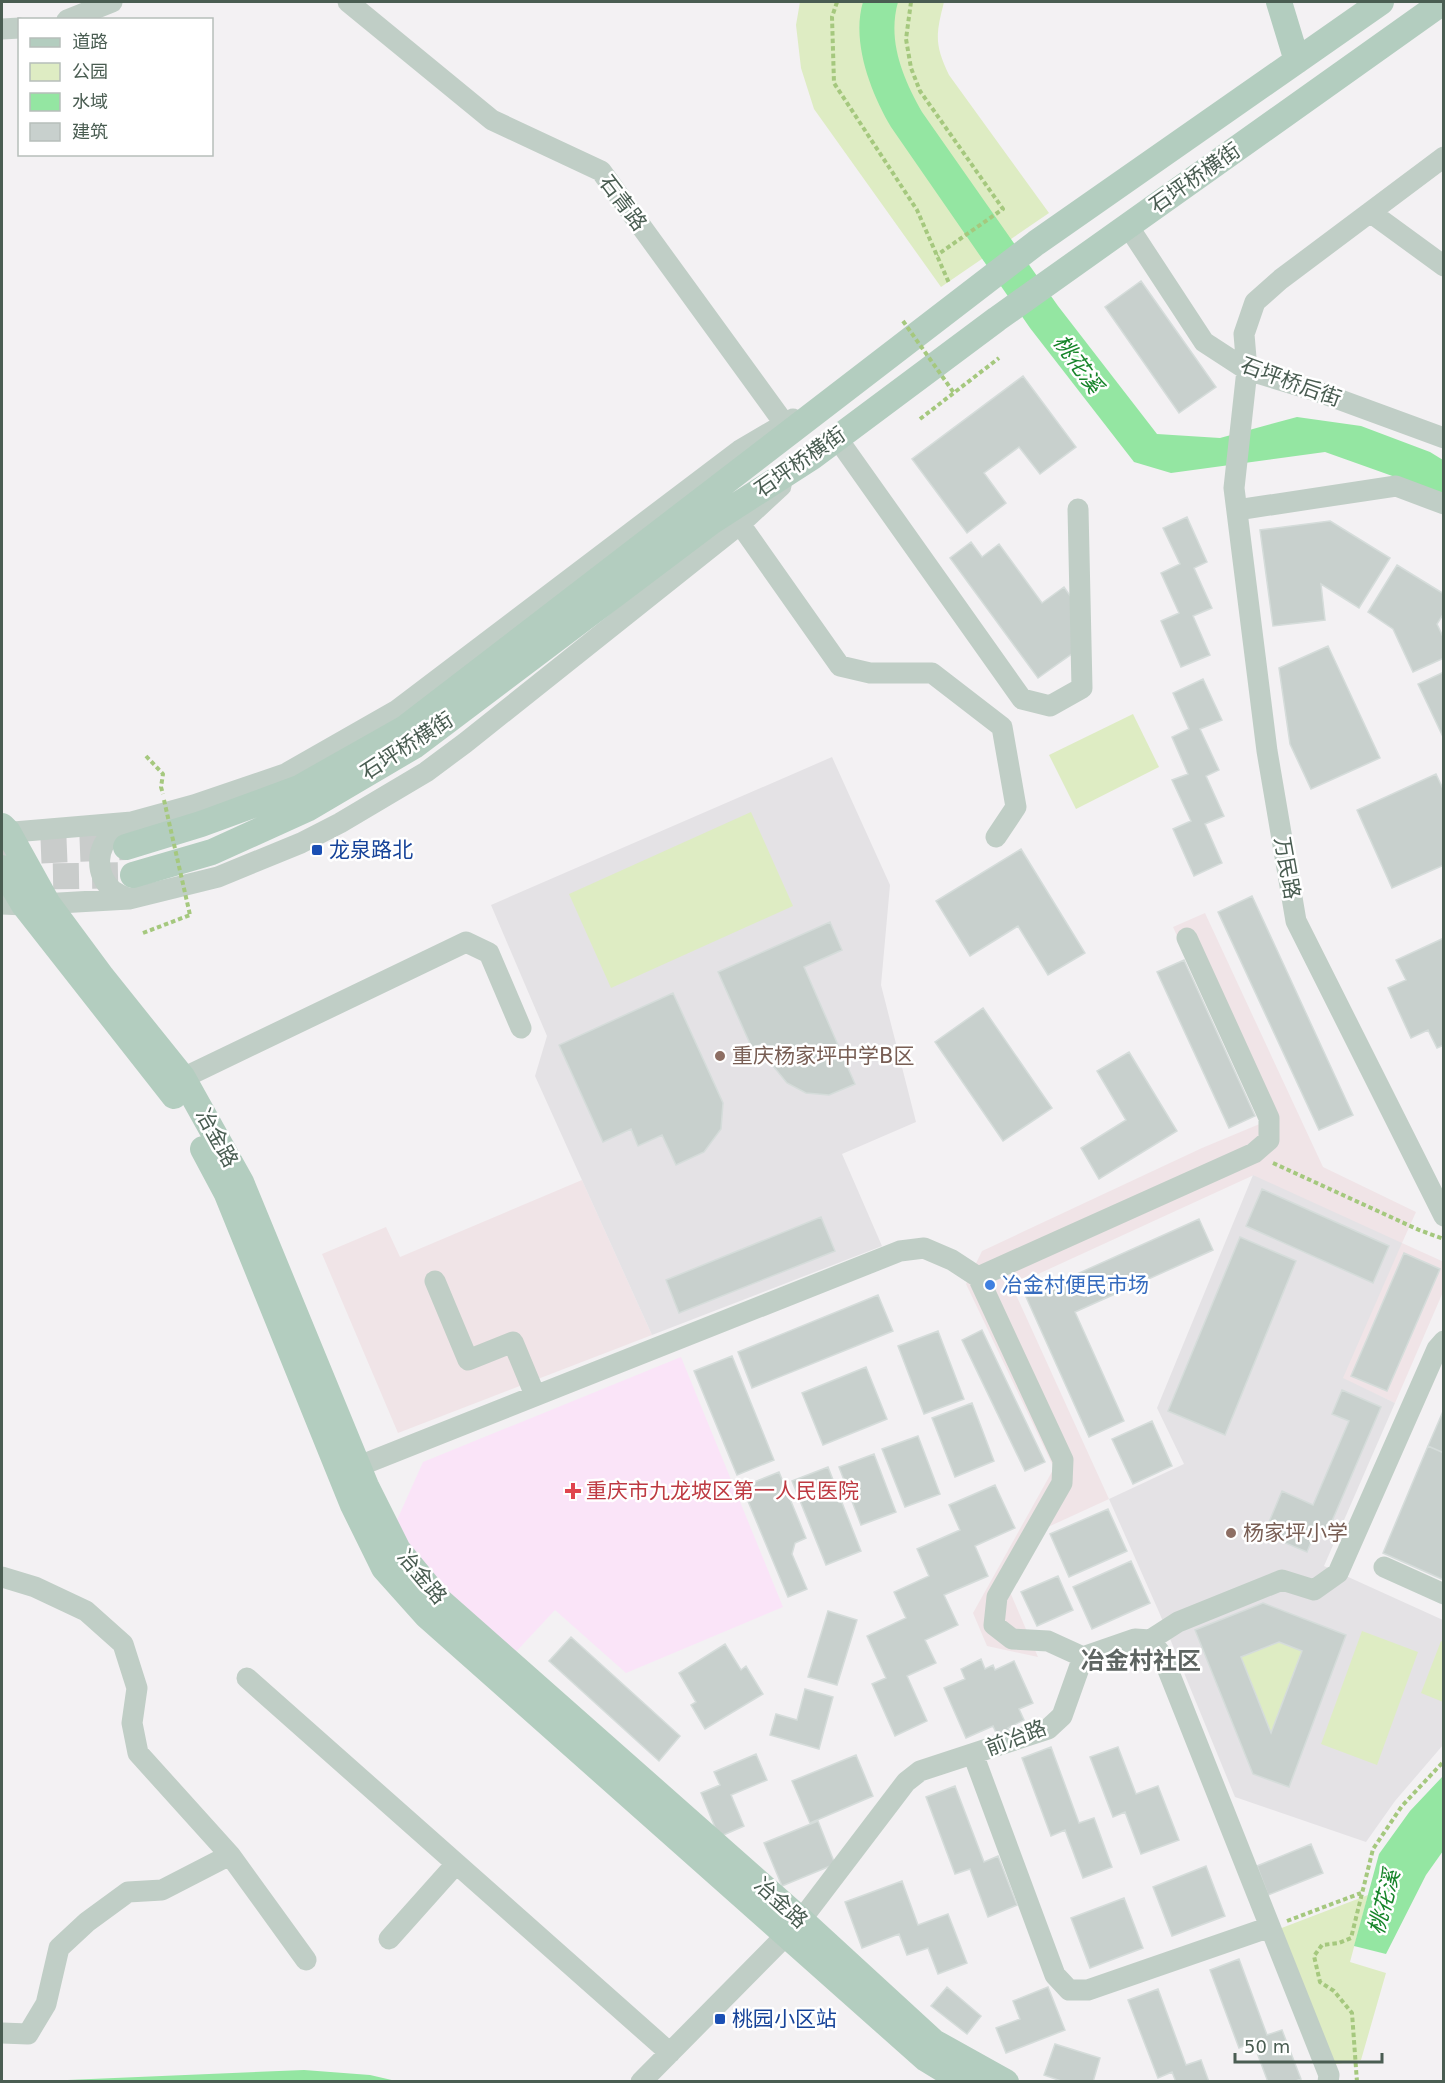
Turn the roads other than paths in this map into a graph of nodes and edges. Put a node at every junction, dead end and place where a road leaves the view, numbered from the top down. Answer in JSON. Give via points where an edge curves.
{"nodes":[{"id":1,"x":112,"y":2,"type":"edge"},
{"id":2,"x":348,"y":2,"type":"edge"},
{"id":3,"x":1279,"y":2,"type":"edge"},
{"id":4,"x":1381,"y":2,"type":"edge"},
{"id":5,"x":1443,"y":2,"type":"edge"},
{"id":6,"x":72,"y":18,"type":"edge"},
{"id":7,"x":18,"y":28,"type":"edge"},
{"id":8,"x":2,"y":29,"type":"edge"},
{"id":9,"x":1297,"y":61,"type":"junction"},
{"id":10,"x":1443,"y":157,"type":"edge"},
{"id":11,"x":1370,"y":212,"type":"junction"},
{"id":12,"x":1128,"y":226,"type":"junction"},
{"id":13,"x":1443,"y":266,"type":"edge"},
{"id":14,"x":1246,"y":376,"type":"junction"},
{"id":15,"x":833,"y":399,"type":"junction"},
{"id":16,"x":784,"y":423,"type":"junction"},
{"id":17,"x":837,"y":438,"type":"junction"},
{"id":18,"x":1443,"y":438,"type":"edge"},
{"id":19,"x":812,"y":457,"type":"junction"},
{"id":20,"x":1443,"y":504,"type":"edge"},
{"id":21,"x":1078,"y":509,"type":"dead end"},
{"id":22,"x":1237,"y":510,"type":"junction"},
{"id":23,"x":741,"y":524,"type":"junction"},
{"id":24,"x":132,"y":822,"type":"junction"},
{"id":25,"x":4,"y":830,"type":"edge"},
{"id":26,"x":996,"y":837,"type":"dead end"},
{"id":27,"x":126,"y":847,"type":"tunnel mouth"},
{"id":28,"x":2,"y":868,"type":"edge"},
{"id":29,"x":131,"y":887,"type":"junction"},
{"id":30,"x":24,"y":904,"type":"edge"},
{"id":31,"x":1187,"y":938,"type":"dead end"},
{"id":32,"x":520,"y":1028,"type":"dead end"},
{"id":33,"x":183,"y":1078,"type":"junction"},
{"id":34,"x":1443,"y":1216,"type":"edge"},
{"id":35,"x":978,"y":1277,"type":"junction"},
{"id":36,"x":435,"y":1281,"type":"dead end"},
{"id":37,"x":1441,"y":1347,"type":"edge"},
{"id":38,"x":535,"y":1395,"type":"junction"},
{"id":39,"x":349,"y":1469,"type":"junction"},
{"id":40,"x":1384,"y":1567,"type":"dead end"},
{"id":41,"x":2,"y":1577,"type":"edge"},
{"id":42,"x":1443,"y":1594,"type":"edge"},
{"id":43,"x":1150,"y":1640,"type":"junction"},
{"id":44,"x":1083,"y":1657,"type":"junction"},
{"id":45,"x":247,"y":1678,"type":"dead end"},
{"id":46,"x":973,"y":1754,"type":"junction"},
{"id":47,"x":230,"y":1855,"type":"junction"},
{"id":48,"x":456,"y":1864,"type":"junction"},
{"id":49,"x":1270,"y":1927,"type":"junction"},
{"id":50,"x":794,"y":1928,"type":"junction"},
{"id":51,"x":389,"y":1939,"type":"dead end"},
{"id":52,"x":306,"y":1960,"type":"dead end"},
{"id":53,"x":2,"y":2033,"type":"edge"},
{"id":54,"x":670,"y":2053,"type":"junction"},
{"id":55,"x":641,"y":2082,"type":"edge"},
{"id":56,"x":964,"y":2082,"type":"edge"},
{"id":57,"x":1006,"y":2082,"type":"edge"},
{"id":58,"x":1328,"y":2082,"type":"edge"}],
"edges":[{"from":1,"to":6,"type":"street"},
{"from":2,"to":16,"type":"street","name":"石青路","via":[[492,120],[601,171]]},
{"from":3,"to":9,"type":"main road"},
{"from":4,"to":9,"type":"main road","name":"石坪桥横街"},
{"from":5,"to":12,"type":"main road","name":"石坪桥横街"},
{"from":7,"to":8,"type":"street"},
{"from":9,"to":15,"type":"main road","name":"石坪桥横街","via":[[1036,243]]},
{"from":10,"to":11,"type":"street","name":"万民路"},
{"from":11,"to":13,"type":"street"},
{"from":11,"to":14,"type":"street","name":"万民路","via":[[1255,302],[1244,334]]},
{"from":12,"to":14,"type":"street","name":"石坪桥后街","via":[[1204,342]]},
{"from":12,"to":17,"type":"main road","name":"石坪桥横街"},
{"from":14,"to":18,"type":"street","name":"石坪桥后街","via":[[1316,391]]},
{"from":14,"to":22,"type":"street","name":"万民路","via":[[1234,488]]},
{"from":15,"to":16,"type":"street"},
{"from":15,"to":27,"type":"main road","name":"石坪桥横街","via":[[405,728],[299,788]]},
{"from":16,"to":24,"type":"street","via":[[740,450],[397,710],[285,774]]},
{"from":17,"to":19,"type":"main road","name":"石坪桥横街"},
{"from":17,"to":21,"type":"street","via":[[1022,699],[1050,706],[1082,688]]},
{"from":19,"to":23,"type":"street"},
{"from":19,"to":29,"type":"main road","name":"石坪桥横街","via":[[711,522],[414,746],[306,809]]},
{"from":20,"to":22,"type":"street","via":[[1396,486]]},
{"from":22,"to":34,"type":"street","name":"万民路","via":[[1267,751],[1296,921]]},
{"from":23,"to":26,"type":"street","via":[[840,666],[870,672],[932,673],[1002,727],[1017,807]]},
{"from":23,"to":29,"type":"street","via":[[465,743],[407,784],[320,833],[218,877]]},
{"from":24,"to":25,"type":"street"},
{"from":24,"to":29,"type":"street","via":[[114,832],[100,852],[104,880],[114,891]]},
{"from":25,"to":30,"type":"main road"},
{"from":28,"to":30,"type":"main road"},
{"from":29,"to":30,"type":"street"},
{"from":30,"to":33,"type":"main road","name":"冶金路","via":[[102,977]]},
{"from":30,"to":39,"type":"main road","name":"冶金路","via":[[171,1091],[226,1194]]},
{"from":31,"to":35,"type":"street","via":[[1269,1118],[1269,1140],[1254,1153]]},
{"from":32,"to":33,"type":"street","via":[[489,953],[466,942]]},
{"from":33,"to":39,"type":"main road","name":"冶金路","via":[[241,1182]]},
{"from":35,"to":38,"type":"street","via":[[924,1248],[900,1251]]},
{"from":35,"to":44,"type":"street","via":[[1063,1460],[1062,1483],[997,1597],[994,1625],[1012,1640],[1048,1641]]},
{"from":36,"to":38,"type":"street","via":[[468,1360],[513,1342]]},
{"from":37,"to":43,"type":"street","via":[[1338,1573],[1314,1590],[1282,1581],[1178,1622]]},
{"from":38,"to":39,"type":"street"},
{"from":39,"to":50,"type":"main road","name":"冶金路","via":[[384,1568],[427,1616]]},
{"from":40,"to":42,"type":"street"},
{"from":41,"to":47,"type":"street","via":[[35,1587],[86,1611],[123,1644],[137,1688],[132,1723],[138,1753]]},
{"from":43,"to":44,"type":"street","via":[[1135,1639]]},
{"from":43,"to":49,"type":"street","via":[[1162,1655]]},
{"from":44,"to":46,"type":"street","name":"前冶路","via":[[1062,1716],[1055,1723],[1048,1729]]},
{"from":45,"to":48,"type":"street"},
{"from":46,"to":49,"type":"street","via":[[1055,1975],[1069,1990],[1088,1990]]},
{"from":46,"to":50,"type":"street","name":"前冶路","via":[[920,1771],[906,1782]]},
{"from":47,"to":52,"type":"street"},
{"from":47,"to":53,"type":"street","via":[[162,1890],[128,1892],[87,1922],[59,1948],[46,2004],[28,2034]]},
{"from":48,"to":51,"type":"street"},
{"from":48,"to":54,"type":"street"},
{"from":49,"to":58,"type":"street","via":[[1329,2075]]},
{"from":50,"to":54,"type":"street","name":"前冶路"},
{"from":50,"to":56,"type":"main road","name":"冶金路","via":[[926,2060]]},
{"from":50,"to":57,"type":"main road","name":"冶金路","via":[[934,2042]]},
{"from":54,"to":55,"type":"street","name":"前冶路"}]}
